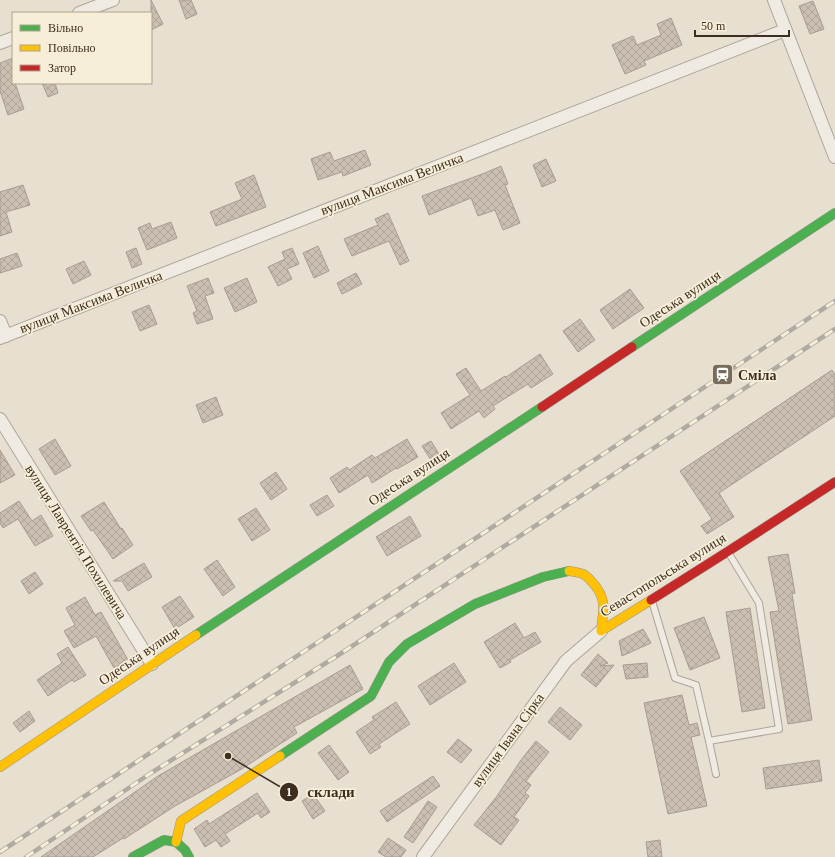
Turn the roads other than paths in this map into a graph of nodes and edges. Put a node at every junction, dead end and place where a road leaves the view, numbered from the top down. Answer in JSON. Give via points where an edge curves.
{"nodes":[{"id":1,"x":113,"y":0,"type":"edge"},
{"id":2,"x":774,"y":0,"type":"edge"},
{"id":3,"x":82,"y":12,"type":"edge"},
{"id":4,"x":785,"y":30,"type":"junction"},
{"id":5,"x":12,"y":38,"type":"edge"},
{"id":6,"x":0,"y":43,"type":"edge"},
{"id":7,"x":835,"y":157,"type":"edge"},
{"id":8,"x":835,"y":213,"type":"edge"},
{"id":9,"x":0,"y":321,"type":"edge"},
{"id":10,"x":3,"y":337,"type":"edge"},
{"id":11,"x":0,"y":419,"type":"edge"},
{"id":12,"x":835,"y":482,"type":"edge"},
{"id":13,"x":727,"y":552,"type":"junction"},
{"id":14,"x":651,"y":600,"type":"junction"},
{"id":15,"x":601,"y":631,"type":"junction"},
{"id":16,"x":152,"y":664,"type":"junction"},
{"id":17,"x":709,"y":741,"type":"junction"},
{"id":18,"x":0,"y":767,"type":"edge"},
{"id":19,"x":716,"y":774,"type":"dead end"},
{"id":20,"x":176,"y":842,"type":"junction"},
{"id":21,"x":133,"y":857,"type":"edge"},
{"id":22,"x":189,"y":857,"type":"edge"},
{"id":23,"x":423,"y":857,"type":"edge"}],
"edges":[{"from":1,"to":3,"type":"street"},
{"from":2,"to":4,"type":"street"},
{"from":4,"to":7,"type":"street"},
{"from":4,"to":10,"type":"street","name":"вулиця Максима Величка"},
{"from":5,"to":6,"type":"street"},
{"from":8,"to":16,"type":"street","name":"Одеська вулиця"},
{"from":9,"to":10,"type":"street"},
{"from":11,"to":16,"type":"street","name":"вулиця Лаврентія Похилевича"},
{"from":12,"to":13,"type":"street","name":"Севастопольська вулиця"},
{"from":13,"to":14,"type":"street","name":"Севастопольська вулиця"},
{"from":13,"to":17,"type":"lane","via":[[759,603],[779,729]]},
{"from":14,"to":15,"type":"street","name":"Севастопольська вулиця"},
{"from":14,"to":17,"type":"lane","via":[[675,678],[696,685]]},
{"from":15,"to":20,"type":"street","name":"Севастопольська вулиця","via":[[602,597],[583,573],[567,571],[543,576],[475,604],[407,644],[389,662],[371,696],[181,821]]},
{"from":15,"to":23,"type":"street","name":"вулиця Івана Сірка","via":[[566,661]]},
{"from":16,"to":18,"type":"street","name":"Одеська вулиця"},
{"from":17,"to":19,"type":"lane"},
{"from":20,"to":21,"type":"street","via":[[164,840]]},
{"from":20,"to":22,"type":"street"}]}
